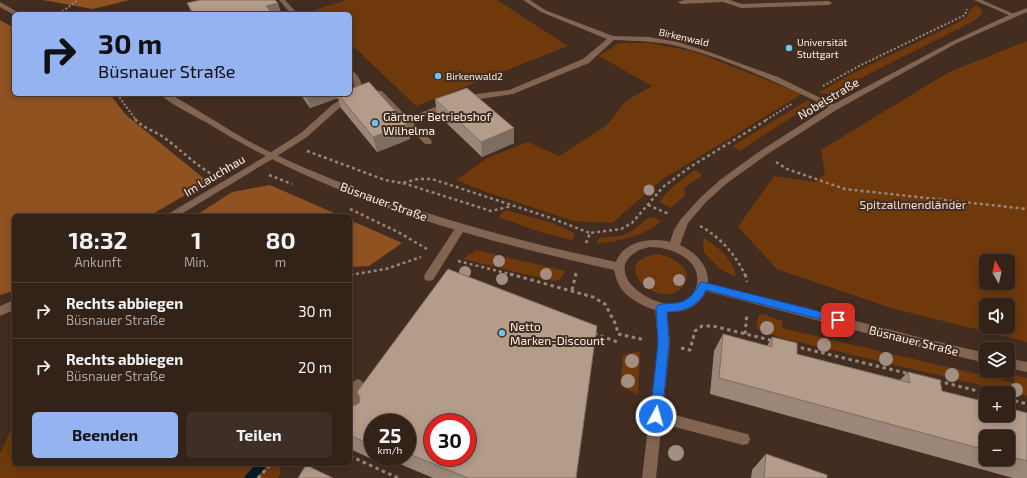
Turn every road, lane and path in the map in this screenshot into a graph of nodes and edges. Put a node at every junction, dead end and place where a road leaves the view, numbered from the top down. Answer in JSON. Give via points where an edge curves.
{"nodes":[{"id":1,"x":78,"y":0,"type":"edge"},
{"id":2,"x":282,"y":0,"type":"edge"},
{"id":3,"x":526,"y":0,"type":"edge"},
{"id":4,"x":724,"y":0,"type":"edge"},
{"id":5,"x":978,"y":0,"type":"edge"},
{"id":6,"x":681,"y":2,"type":"dead end"},
{"id":7,"x":829,"y":3,"type":"dead end"},
{"id":8,"x":0,"y":4,"type":"edge"},
{"id":9,"x":1027,"y":10,"type":"edge"},
{"id":10,"x":14,"y":12,"type":"edge"},
{"id":11,"x":62,"y":12,"type":"edge"},
{"id":12,"x":294,"y":12,"type":"edge"},
{"id":13,"x":1013,"y":15,"type":"junction"},
{"id":14,"x":612,"y":38,"type":"junction"},
{"id":15,"x":352,"y":74,"type":"edge"},
{"id":16,"x":359,"y":91,"type":"junction"},
{"id":17,"x":807,"y":94,"type":"junction"},
{"id":18,"x":118,"y":96,"type":"edge"},
{"id":19,"x":167,"y":96,"type":"edge"},
{"id":20,"x":352,"y":96,"type":"edge"},
{"id":21,"x":352,"y":96,"type":"edge"},
{"id":22,"x":834,"y":107,"type":"junction"},
{"id":23,"x":407,"y":121,"type":"junction"},
{"id":24,"x":428,"y":142,"type":"dead end"},
{"id":25,"x":290,"y":144,"type":"junction"},
{"id":26,"x":271,"y":156,"type":"junction"},
{"id":27,"x":787,"y":169,"type":"dead end"},
{"id":28,"x":247,"y":170,"type":"junction"},
{"id":29,"x":226,"y":183,"type":"junction"},
{"id":30,"x":402,"y":183,"type":"junction"},
{"id":31,"x":293,"y":184,"type":"dead end"},
{"id":32,"x":648,"y":205,"type":"junction"},
{"id":33,"x":512,"y":206,"type":"junction"},
{"id":34,"x":349,"y":208,"type":"dead end"},
{"id":35,"x":1027,"y":209,"type":"edge"},
{"id":36,"x":174,"y":214,"type":"edge"},
{"id":37,"x":684,"y":221,"type":"junction"},
{"id":38,"x":461,"y":227,"type":"junction"},
{"id":39,"x":590,"y":233,"type":"junction"},
{"id":40,"x":674,"y":247,"type":"junction"},
{"id":41,"x":437,"y":254,"type":"junction"},
{"id":42,"x":582,"y":259,"type":"junction"},
{"id":43,"x":620,"y":267,"type":"junction"},
{"id":44,"x":352,"y":275,"type":"edge"},
{"id":45,"x":429,"y":277,"type":"dead end"},
{"id":46,"x":703,"y":286,"type":"junction"},
{"id":47,"x":749,"y":297,"type":"junction"},
{"id":48,"x":12,"y":306,"type":"edge"},
{"id":49,"x":662,"y":308,"type":"junction"},
{"id":50,"x":0,"y":311,"type":"edge"},
{"id":51,"x":590,"y":332,"type":"edge"},
{"id":52,"x":617,"y":342,"type":"dead end"},
{"id":53,"x":776,"y":342,"type":"edge"},
{"id":54,"x":792,"y":345,"type":"edge"},
{"id":55,"x":979,"y":356,"type":"edge"},
{"id":56,"x":1015,"y":364,"type":"edge"},
{"id":57,"x":1027,"y":367,"type":"edge"},
{"id":58,"x":916,"y":376,"type":"edge"},
{"id":59,"x":932,"y":380,"type":"edge"},
{"id":60,"x":358,"y":385,"type":"dead end"},
{"id":61,"x":979,"y":391,"type":"edge"},
{"id":62,"x":1015,"y":401,"type":"edge"},
{"id":63,"x":1027,"y":404,"type":"edge"},
{"id":64,"x":656,"y":416,"type":"junction"},
{"id":65,"x":361,"y":417,"type":"edge"},
{"id":66,"x":743,"y":439,"type":"dead end"},
{"id":67,"x":352,"y":457,"type":"edge"},
{"id":68,"x":269,"y":466,"type":"edge"},
{"id":69,"x":258,"y":478,"type":"edge"},
{"id":70,"x":398,"y":478,"type":"edge"},
{"id":71,"x":649,"y":478,"type":"edge"}],
"edges":[{"from":1,"to":11,"type":"path"},
{"from":2,"to":12,"type":"street"},
{"from":3,"to":14,"type":"street","name":"Birkenwald","via":[[543,11]]},
{"from":4,"to":6,"type":"street"},
{"from":4,"to":7,"type":"street","via":[[741,6]]},
{"from":5,"to":13,"type":"street"},
{"from":5,"to":17,"type":"path","via":[[969,4],[965,15]]},
{"from":8,"to":10,"type":"street"},
{"from":9,"to":13,"type":"street","name":"Nobelstraße"},
{"from":13,"to":22,"type":"street","name":"Nobelstraße","via":[[955,42]]},
{"from":14,"to":17,"type":"street","name":"Birkenwald","via":[[649,40],[700,50]]},
{"from":14,"to":23,"type":"street","via":[[586,61],[510,92],[476,96]]},
{"from":15,"to":16,"type":"street","via":[[357,80]]},
{"from":16,"to":21,"type":"street","name":"Im Lauchhau"},
{"from":16,"to":23,"type":"street","via":[[379,93]]},
{"from":17,"to":22,"type":"street","name":"Birkenwald"},
{"from":17,"to":32,"type":"path","via":[[690,167],[663,187]]},
{"from":18,"to":29,"type":"path","via":[[145,128],[165,138],[200,167]]},
{"from":19,"to":26,"type":"street","name":"Büsnauer Straße"},
{"from":20,"to":25,"type":"street","name":"Im Lauchhau"},
{"from":22,"to":37,"type":"street","name":"Nobelstraße","via":[[723,182]]},
{"from":23,"to":24,"type":"street"},
{"from":25,"to":26,"type":"street","name":"Im Lauchhau"},
{"from":25,"to":30,"type":"path","via":[[385,180]]},
{"from":26,"to":28,"type":"street","name":"Im Lauchhau"},
{"from":26,"to":38,"type":"street","name":"Büsnauer Straße","via":[[358,193]]},
{"from":27,"to":35,"type":"path","via":[[845,189]]},
{"from":28,"to":29,"type":"street","name":"Im Lauchhau"},
{"from":28,"to":31,"type":"path"},
{"from":29,"to":36,"type":"street","name":"Im Lauchhau"},
{"from":30,"to":33,"type":"path","via":[[491,211]]},
{"from":30,"to":33,"type":"path","via":[[432,179]]},
{"from":32,"to":37,"type":"path"},
{"from":32,"to":39,"type":"path","via":[[632,223],[621,229]]},
{"from":33,"to":39,"type":"path"},
{"from":34,"to":41,"type":"path"},
{"from":37,"to":40,"type":"street","name":"Nobelstraße"},
{"from":37,"to":47,"type":"path","via":[[706,229],[721,241],[747,277]]},
{"from":38,"to":41,"type":"street"},
{"from":38,"to":42,"type":"street","name":"Büsnauer Straße"},
{"from":39,"to":42,"type":"path"},
{"from":40,"to":43,"type":"street","via":[[662,243],[639,246],[626,254]]},
{"from":40,"to":46,"type":"street","via":[[684,252],[700,267]]},
{"from":41,"to":42,"type":"path","via":[[464,264],[572,290]]},
{"from":41,"to":44,"type":"path","via":[[382,271]]},
{"from":41,"to":45,"type":"street"},
{"from":42,"to":43,"type":"street","name":"Büsnauer Straße"},
{"from":43,"to":49,"type":"street","via":[[620,277],[635,297]]},
{"from":46,"to":47,"type":"street","name":"Büsnauer Straße"},
{"from":46,"to":49,"type":"street","via":[[698,296],[689,304],[676,308]]},
{"from":47,"to":53,"type":"path","via":[[745,334]]},
{"from":47,"to":55,"type":"street","name":"Büsnauer Straße"},
{"from":48,"to":50,"type":"street"},
{"from":49,"to":64,"type":"street","via":[[664,343]]},
{"from":51,"to":52,"type":"path"},
{"from":54,"to":58,"type":"path"},
{"from":56,"to":57,"type":"street"},
{"from":59,"to":61,"type":"path"},
{"from":60,"to":65,"type":"street","via":[[355,408]]},
{"from":62,"to":63,"type":"path"},
{"from":64,"to":66,"type":"street"},
{"from":64,"to":71,"type":"street"},
{"from":67,"to":70,"type":"path"},
{"from":68,"to":69,"type":"path"}]}
